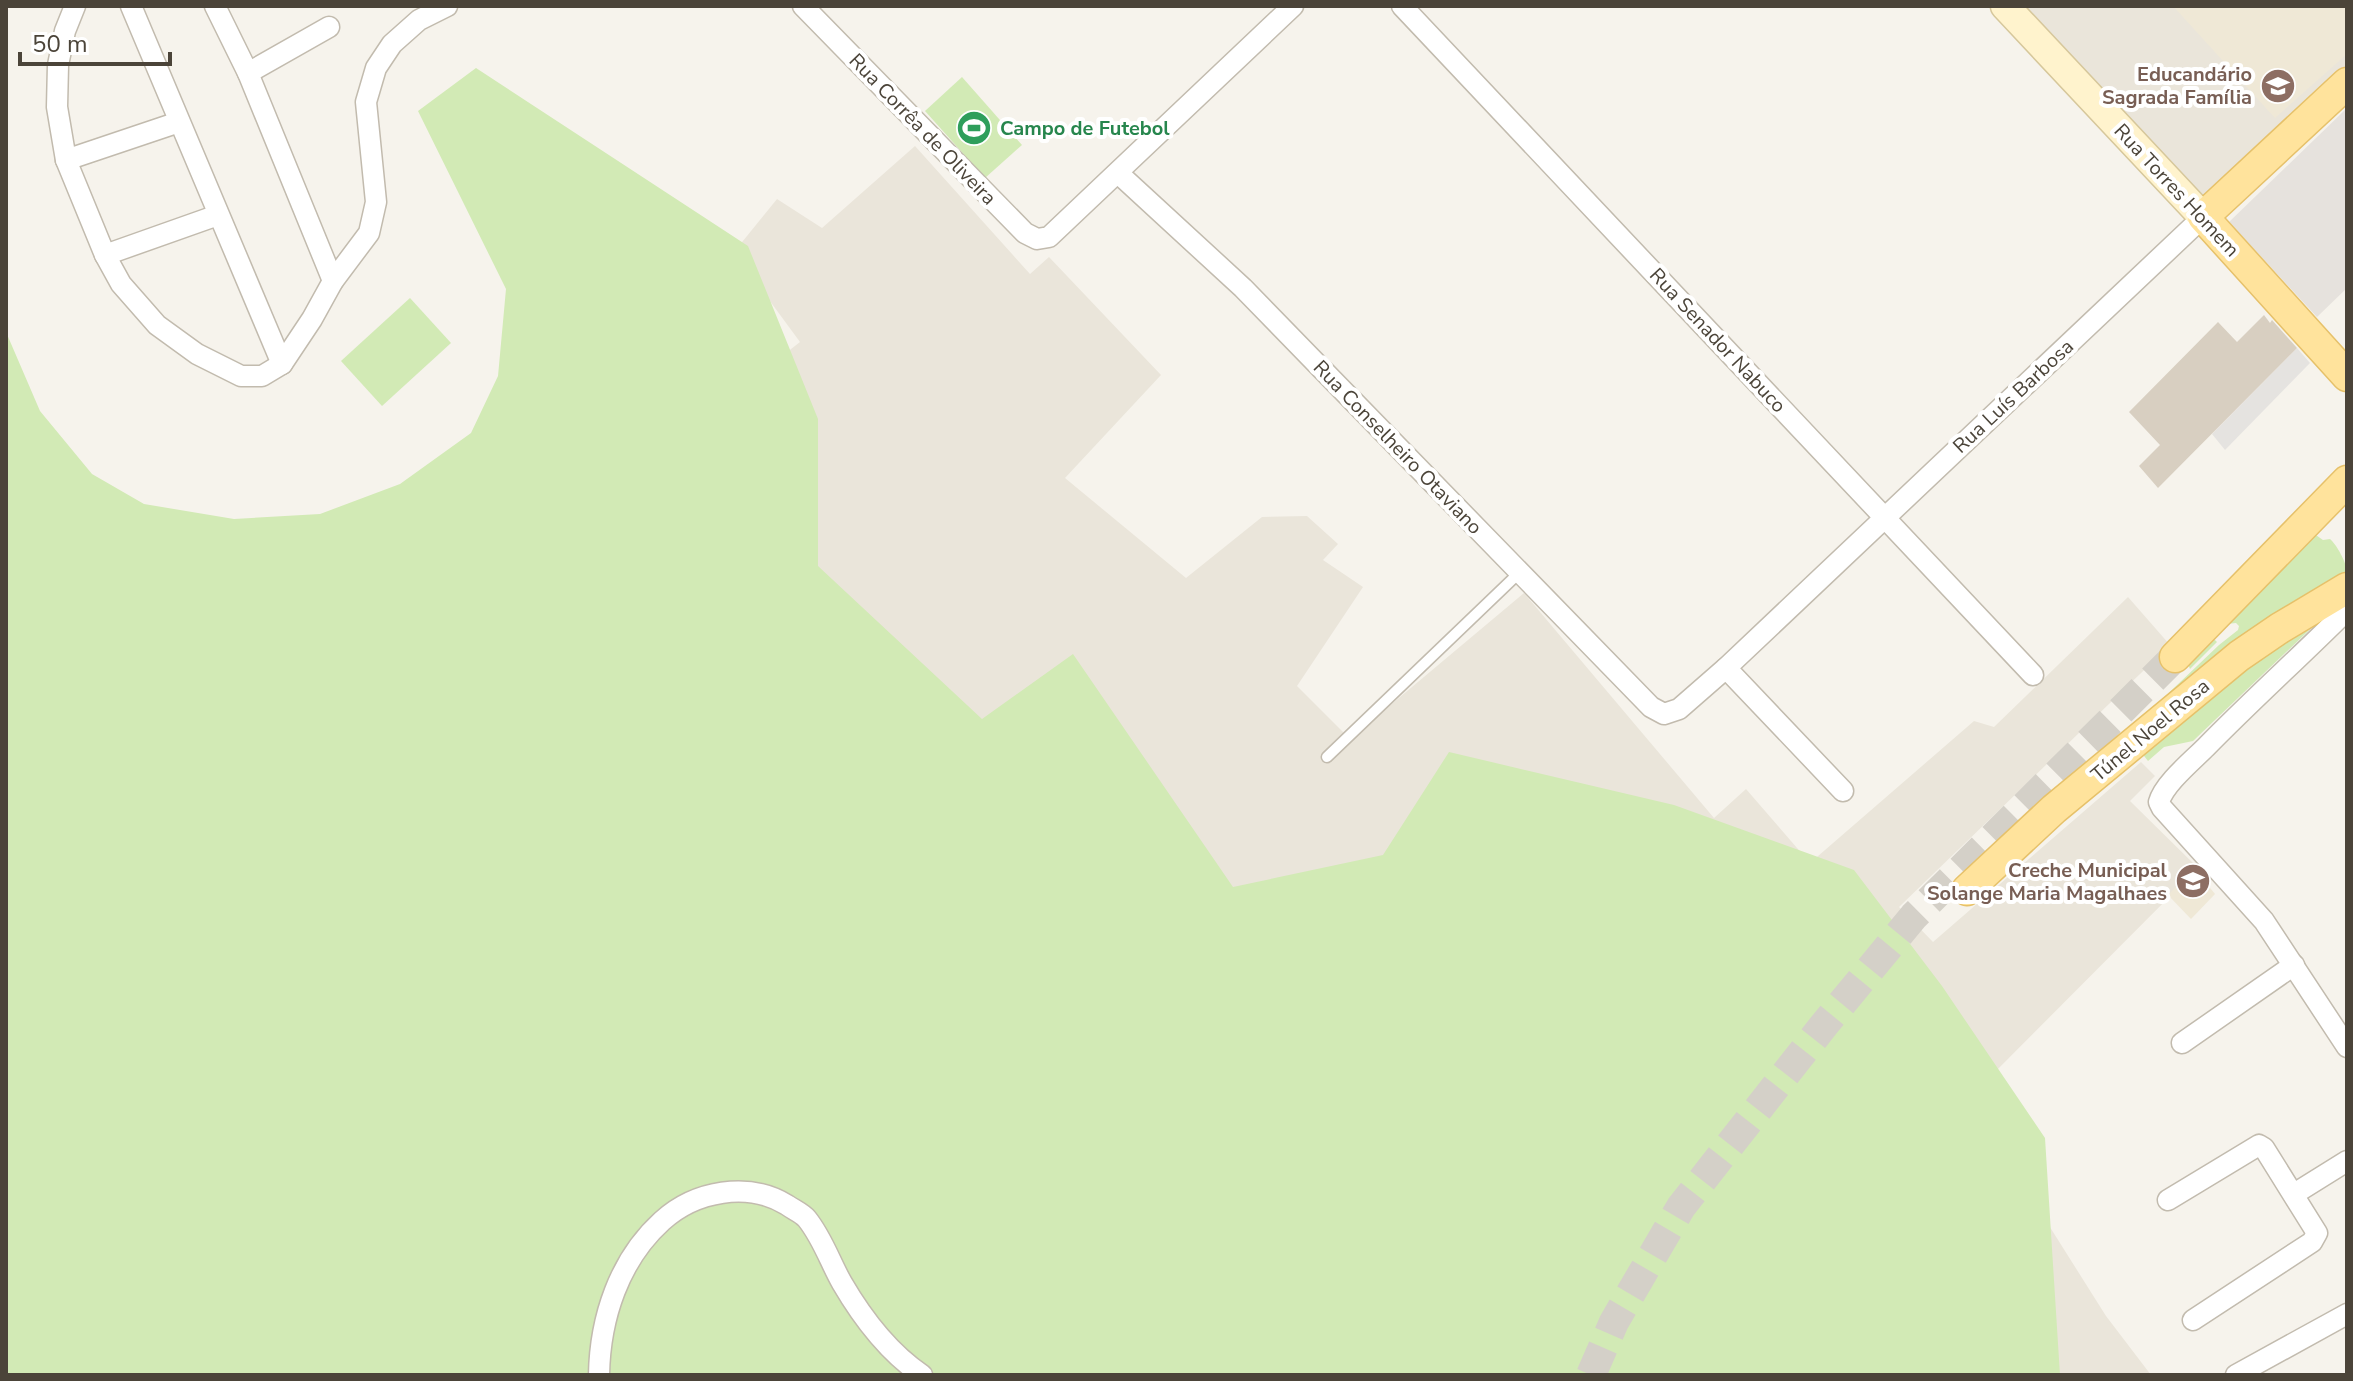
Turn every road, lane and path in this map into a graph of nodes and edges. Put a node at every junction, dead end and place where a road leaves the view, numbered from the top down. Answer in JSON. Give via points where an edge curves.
{"nodes":[{"id":1,"x":75,"y":6,"type":"edge"},
{"id":2,"x":131,"y":6,"type":"edge"},
{"id":3,"x":215,"y":6,"type":"edge"},
{"id":4,"x":447,"y":6,"type":"edge"},
{"id":5,"x":803,"y":6,"type":"edge"},
{"id":6,"x":1293,"y":6,"type":"edge"},
{"id":7,"x":1402,"y":6,"type":"edge"},
{"id":8,"x":2005,"y":6,"type":"edge"},
{"id":9,"x":329,"y":27,"type":"dead end"},
{"id":10,"x":248,"y":73,"type":"junction"},
{"id":11,"x":2347,"y":83,"type":"edge"},
{"id":12,"x":179,"y":122,"type":"junction"},
{"id":13,"x":66,"y":160,"type":"junction"},
{"id":14,"x":1118,"y":173,"type":"junction"},
{"id":15,"x":218,"y":215,"type":"junction"},
{"id":16,"x":2203,"y":217,"type":"junction"},
{"id":17,"x":105,"y":255,"type":"junction"},
{"id":18,"x":333,"y":281,"type":"junction"},
{"id":19,"x":282,"y":364,"type":"junction"},
{"id":20,"x":2347,"y":376,"type":"edge"},
{"id":21,"x":2347,"y":481,"type":"edge"},
{"id":22,"x":1884,"y":517,"type":"junction"},
{"id":23,"x":1520,"y":572,"type":"junction"},
{"id":24,"x":2347,"y":588,"type":"edge"},
{"id":25,"x":2347,"y":610,"type":"edge"},
{"id":26,"x":2175,"y":657,"type":"tunnel mouth"},
{"id":27,"x":1726,"y":668,"type":"junction"},
{"id":28,"x":2033,"y":675,"type":"dead end"},
{"id":29,"x":1679,"y":709,"type":"joint"},
{"id":30,"x":1327,"y":757,"type":"dead end"},
{"id":31,"x":1843,"y":791,"type":"dead end"},
{"id":32,"x":1967,"y":890,"type":"dead end"},
{"id":33,"x":2294,"y":965,"type":"junction"},
{"id":34,"x":2182,"y":1043,"type":"dead end"},
{"id":35,"x":2347,"y":1047,"type":"edge"},
{"id":36,"x":2347,"y":1161,"type":"edge"},
{"id":37,"x":2294,"y":1194,"type":"junction"},
{"id":38,"x":2168,"y":1200,"type":"dead end"},
{"id":39,"x":2347,"y":1314,"type":"edge"},
{"id":40,"x":2193,"y":1320,"type":"dead end"},
{"id":41,"x":599,"y":1375,"type":"edge"},
{"id":42,"x":922,"y":1375,"type":"edge"},
{"id":43,"x":2236,"y":1375,"type":"edge"}],
"edges":[{"from":1,"to":13,"type":"street","via":[[58,65],[57,107]]},
{"from":2,"to":12,"type":"street"},
{"from":3,"to":10,"type":"street"},
{"from":4,"to":18,"type":"street","via":[[419,20],[392,44],[376,68],[366,102],[376,202],[369,233]]},
{"from":5,"to":14,"type":"street","name":"Rua Corrêa de Oliveira","via":[[1025,233],[1049,237]]},
{"from":6,"to":14,"type":"street"},
{"from":7,"to":22,"type":"street","name":"Rua Senador Nabuco"},
{"from":8,"to":16,"type":"street","name":"Rua Torres Homem"},
{"from":9,"to":10,"type":"street"},
{"from":10,"to":18,"type":"street"},
{"from":11,"to":16,"type":"main road","name":"Rua Luís Barbosa"},
{"from":12,"to":13,"type":"street"},
{"from":12,"to":15,"type":"street"},
{"from":13,"to":17,"type":"street"},
{"from":14,"to":23,"type":"street","name":"Rua Conselheiro Otaviano","via":[[1243,288]]},
{"from":15,"to":17,"type":"street"},
{"from":15,"to":19,"type":"street"},
{"from":16,"to":20,"type":"main road","name":"Rua Torres Homem"},
{"from":16,"to":22,"type":"street","name":"Rua Luís Barbosa"},
{"from":17,"to":19,"type":"street","via":[[121,284],[157,325],[197,354],[241,376],[262,376]]},
{"from":18,"to":19,"type":"street"},
{"from":21,"to":26,"type":"main road","name":"Túnel Noel Rosa"},
{"from":22,"to":27,"type":"street","name":"Rua Luís Barbosa"},
{"from":22,"to":28,"type":"street","name":"Rua Senador Nabuco"},
{"from":23,"to":29,"type":"street","name":"Rua Conselheiro Otaviano","via":[[1651,707],[1664,714]]},
{"from":23,"to":30,"type":"lane"},
{"from":24,"to":32,"type":"main road","name":"Túnel Noel Rosa","via":[[2239,656],[2054,809]]},
{"from":25,"to":33,"type":"street","via":[[2266,685],[2160,798],[2162,808],[2264,921]]},
{"from":27,"to":29,"type":"street","name":"Rua Luís Barbosa"},
{"from":27,"to":31,"type":"street"},
{"from":33,"to":34,"type":"street"},
{"from":33,"to":35,"type":"street"},
{"from":36,"to":37,"type":"street"},
{"from":37,"to":38,"type":"street","via":[[2259,1145]]},
{"from":37,"to":40,"type":"street","via":[[2317,1233],[2312,1242]]},
{"from":39,"to":43,"type":"street"},
{"from":41,"to":42,"type":"street","via":[[608,1307],[625,1267],[668,1216],[687,1203],[724,1192],[778,1199],[805,1216],[871,1328]]}]}
